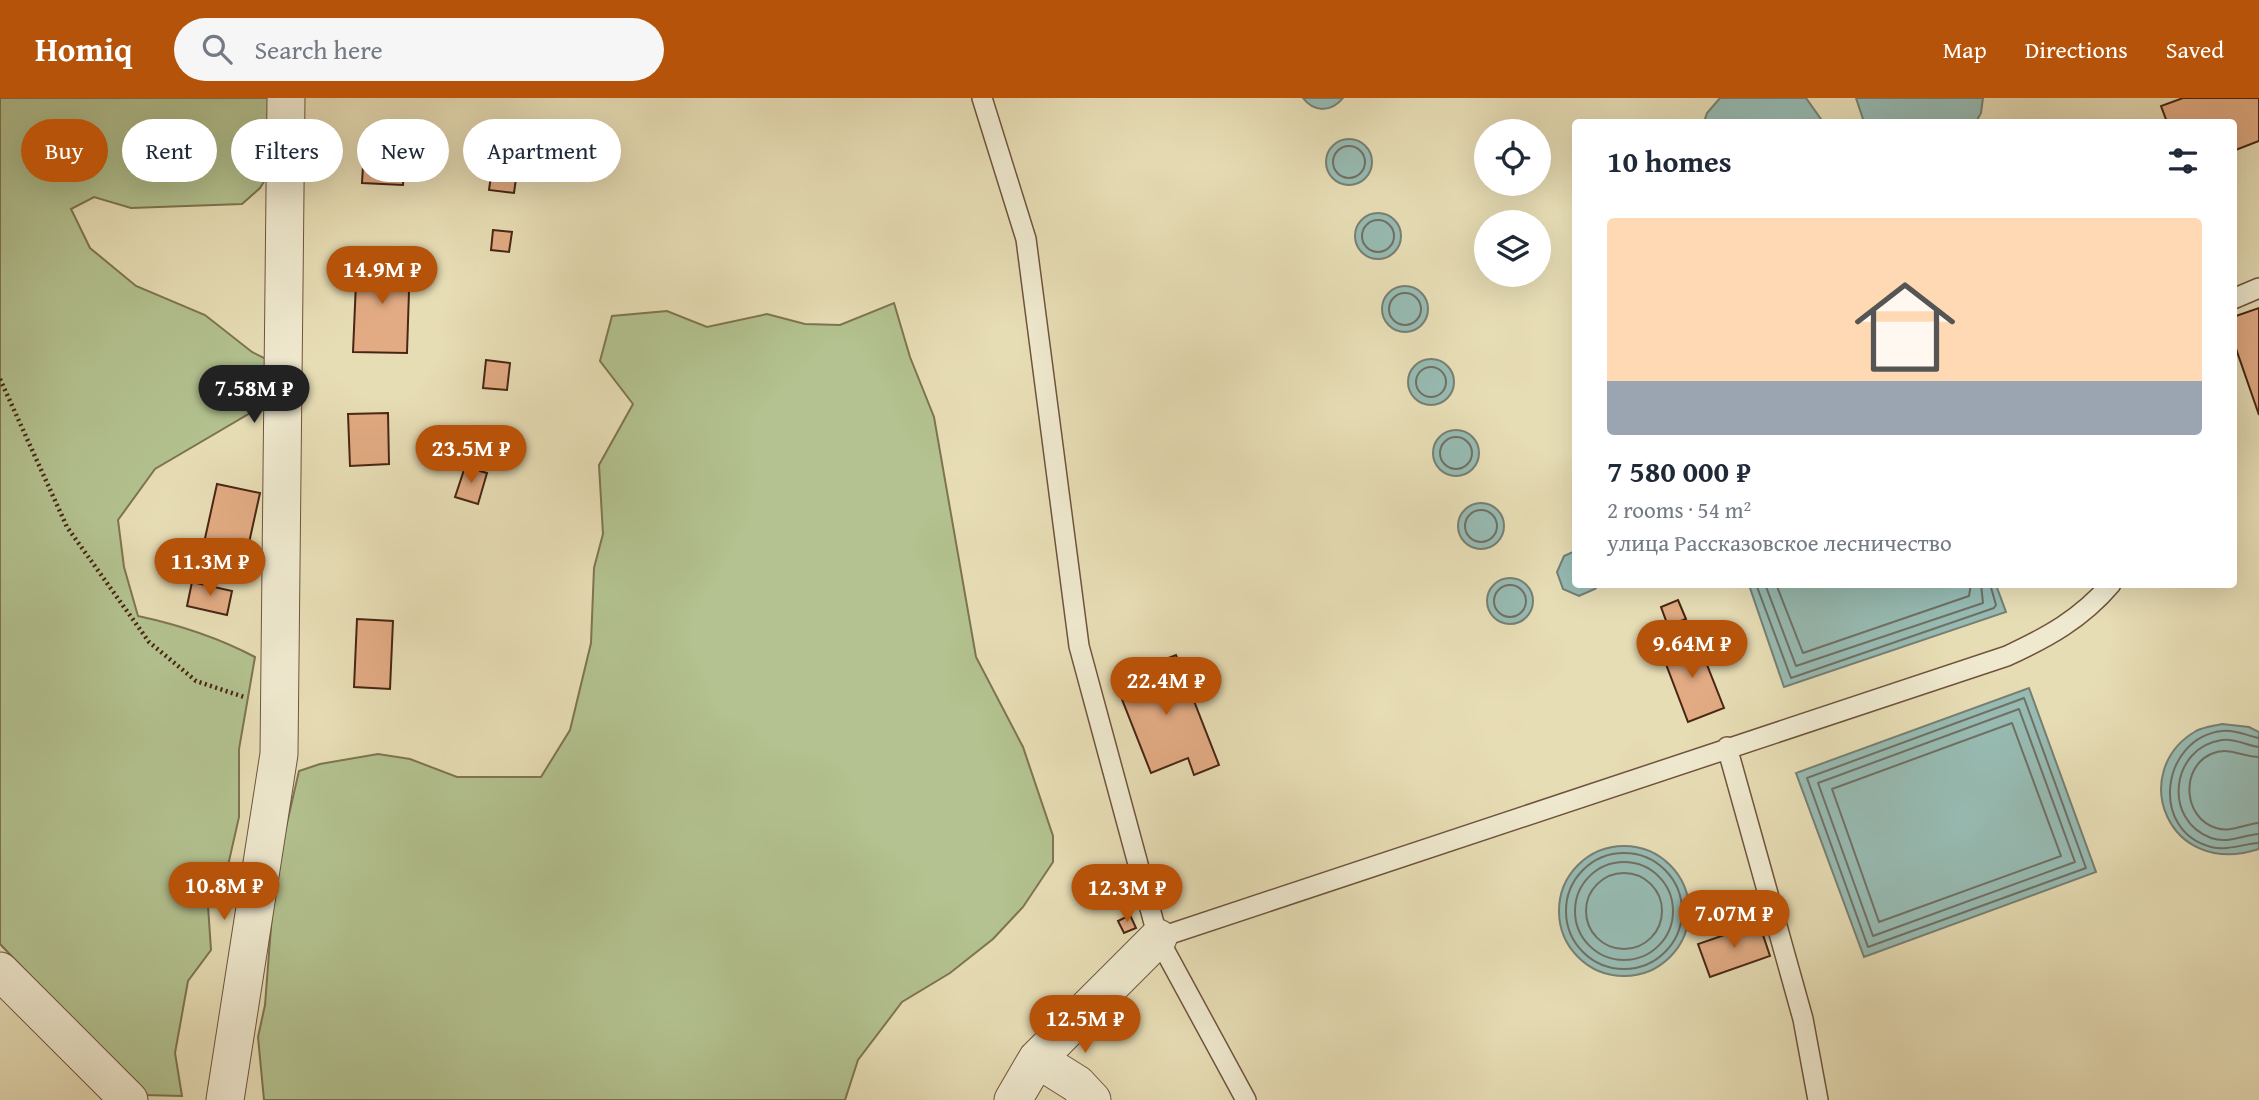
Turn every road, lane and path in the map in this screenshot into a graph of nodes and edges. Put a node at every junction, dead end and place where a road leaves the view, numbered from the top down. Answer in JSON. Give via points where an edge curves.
{"nodes":[{"id":1,"x":286,"y":98,"type":"edge"},
{"id":2,"x":982,"y":98,"type":"edge"},
{"id":3,"x":2259,"y":288,"type":"edge"},
{"id":4,"x":2237,"y":297,"type":"edge"},
{"id":5,"x":0,"y":379,"type":"edge"},
{"id":6,"x":2107,"y":588,"type":"edge"},
{"id":7,"x":280,"y":710,"type":"junction"},
{"id":8,"x":1727,"y":747,"type":"junction"},
{"id":9,"x":1158,"y":938,"type":"junction"},
{"id":10,"x":0,"y":971,"type":"edge"},
{"id":11,"x":1037,"y":1059,"type":"junction"},
{"id":12,"x":129,"y":1100,"type":"edge"},
{"id":13,"x":225,"y":1100,"type":"edge"},
{"id":14,"x":1013,"y":1100,"type":"edge"},
{"id":15,"x":1093,"y":1100,"type":"edge"},
{"id":16,"x":1246,"y":1100,"type":"edge"},
{"id":17,"x":1818,"y":1100,"type":"edge"}],
"edges":[{"from":1,"to":7,"type":"street"},
{"from":2,"to":9,"type":"lane","via":[[1026,239],[1079,646]]},
{"from":3,"to":4,"type":"lane"},
{"from":5,"to":7,"type":"path","via":[[66,527],[149,642],[196,681]]},
{"from":6,"to":8,"type":"lane","via":[[2082,616],[2007,656]]},
{"from":7,"to":13,"type":"street","via":[[279,754]]},
{"from":8,"to":9,"type":"lane"},
{"from":8,"to":17,"type":"lane","via":[[1803,1019]]},
{"from":9,"to":11,"type":"street"},
{"from":9,"to":16,"type":"lane"},
{"from":10,"to":12,"type":"street"},
{"from":11,"to":14,"type":"street"},
{"from":11,"to":15,"type":"street"}]}
